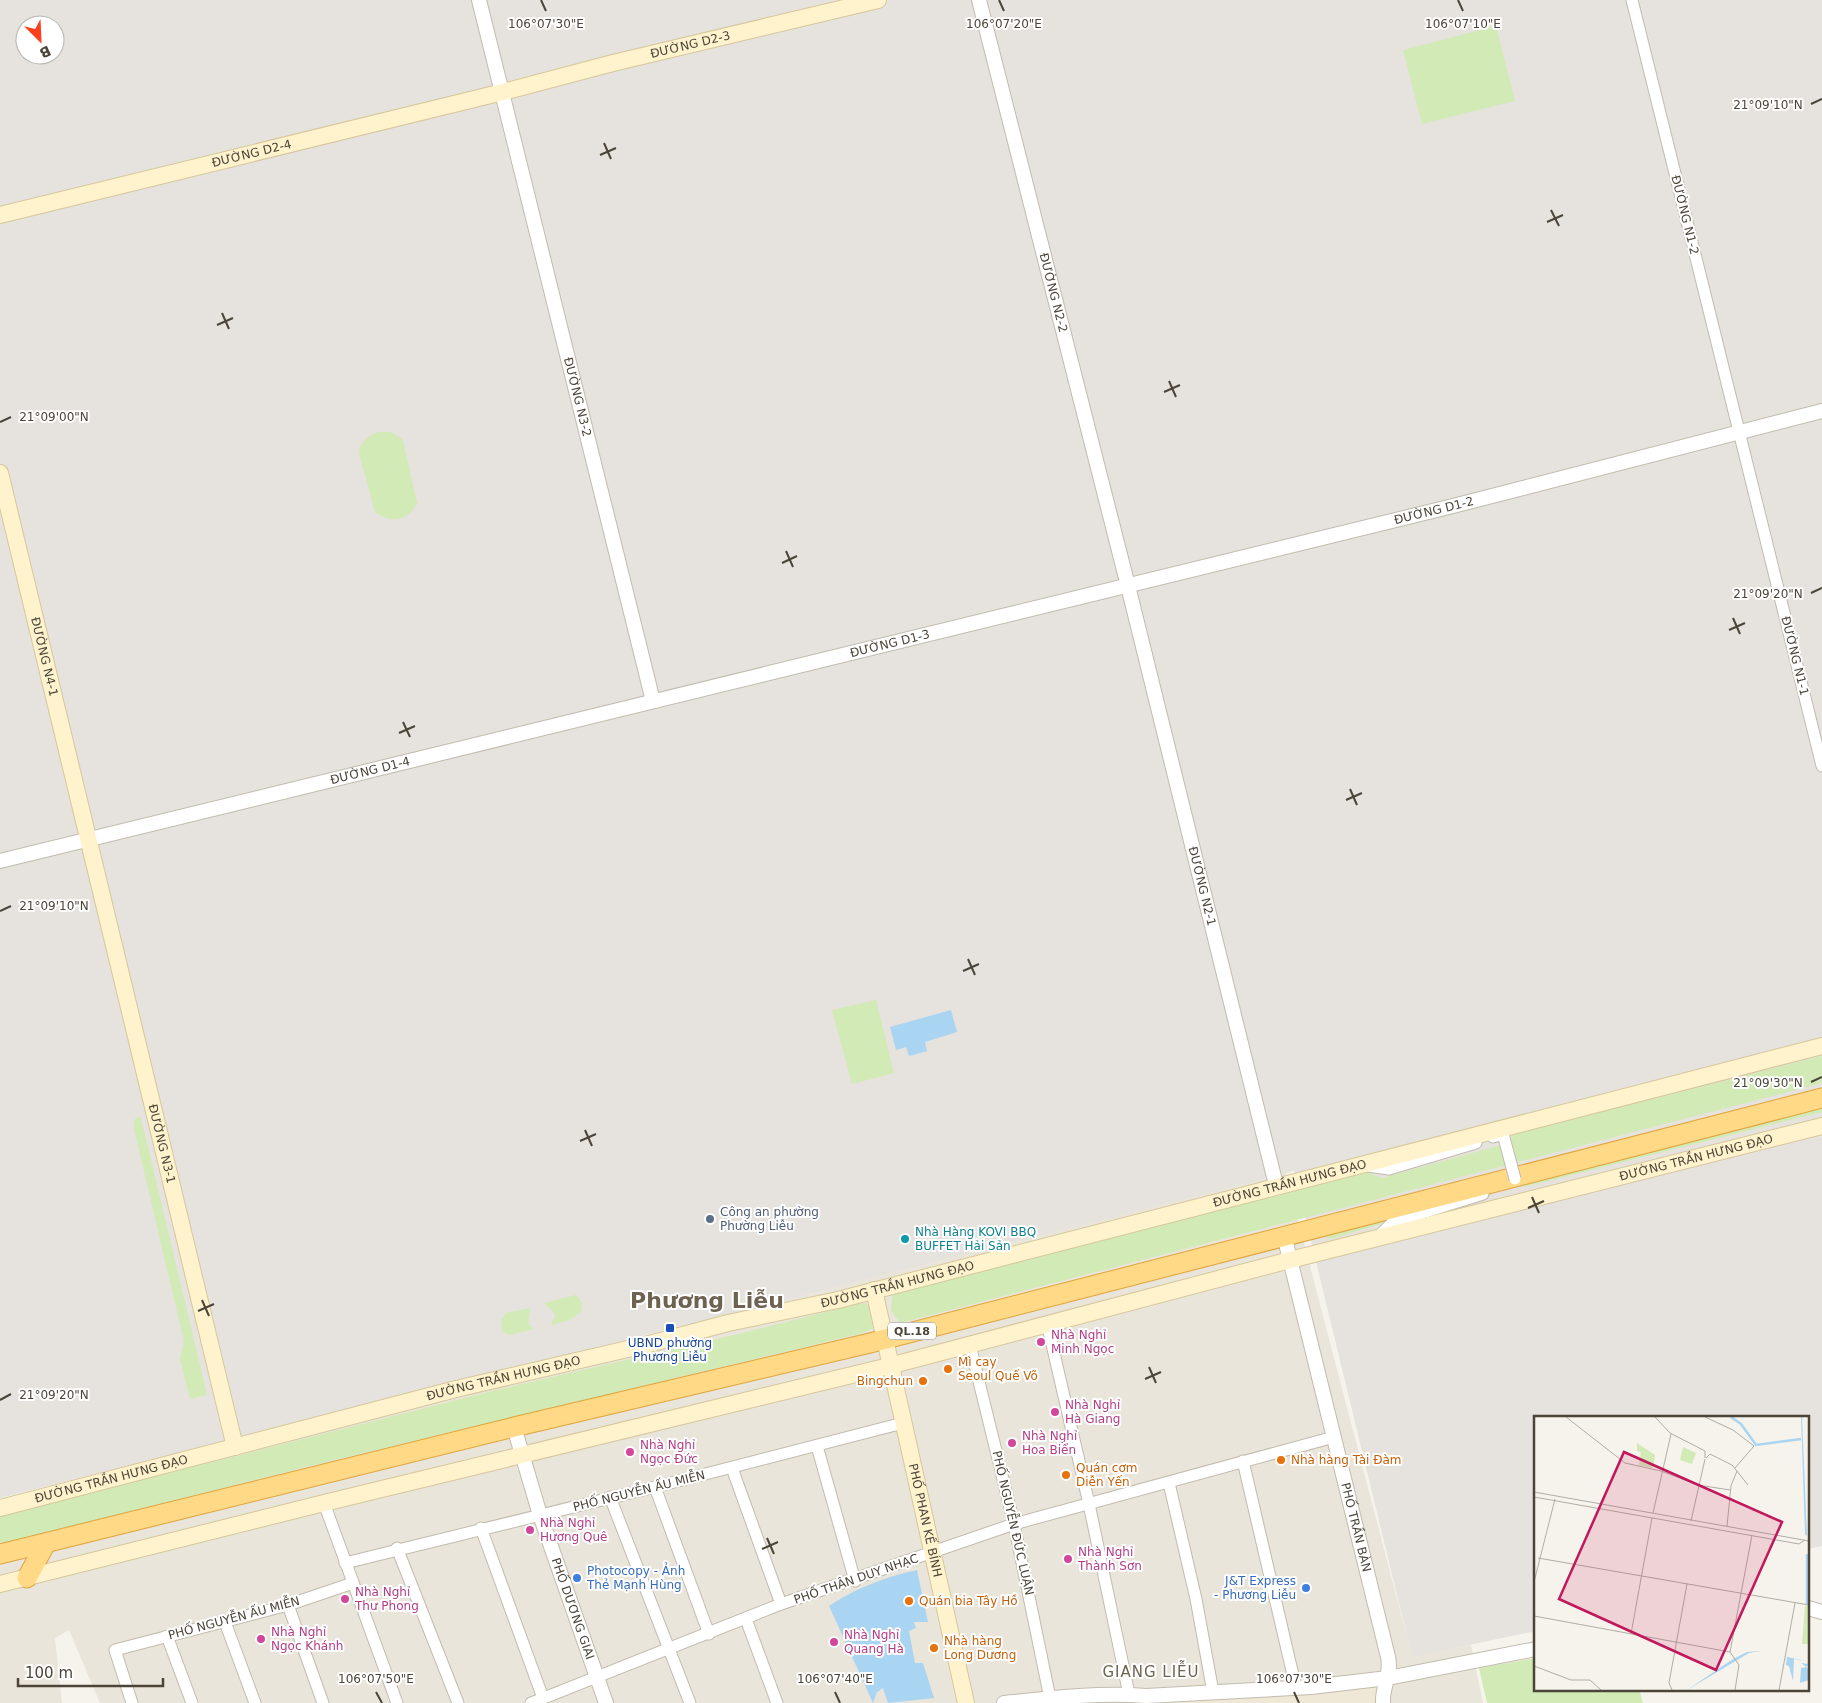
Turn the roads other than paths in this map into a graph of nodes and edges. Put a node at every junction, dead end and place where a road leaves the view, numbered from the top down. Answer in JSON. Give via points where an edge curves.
{"nodes":[{"id":1,"x":479,"y":0,"type":"edge"},
{"id":2,"x":878,"y":0,"type":"edge"},
{"id":3,"x":978,"y":0,"type":"edge"},
{"id":4,"x":1632,"y":0,"type":"edge"},
{"id":5,"x":503,"y":92,"type":"junction"},
{"id":6,"x":0,"y":215,"type":"edge"},
{"id":7,"x":1822,"y":411,"type":"edge"},
{"id":8,"x":1738,"y":431,"type":"junction"},
{"id":9,"x":0,"y":473,"type":"edge"},
{"id":10,"x":1128,"y":586,"type":"junction"},
{"id":11,"x":653,"y":701,"type":"junction"},
{"id":12,"x":1822,"y":766,"type":"edge"},
{"id":13,"x":88,"y":840,"type":"junction"},
{"id":14,"x":0,"y":861,"type":"edge"},
{"id":15,"x":1822,"y":1046,"type":"edge"},
{"id":16,"x":1822,"y":1098,"type":"edge"},
{"id":17,"x":1822,"y":1126,"type":"edge"},
{"id":18,"x":1358,"y":1166,"type":"junction"},
{"id":19,"x":1276,"y":1186,"type":"junction"},
{"id":20,"x":1284,"y":1235,"type":"junction"},
{"id":21,"x":1375,"y":1240,"type":"junction"},
{"id":22,"x":1290,"y":1260,"type":"junction"},
{"id":23,"x":874,"y":1290,"type":"junction"},
{"id":24,"x":1047,"y":1324,"type":"junction"},
{"id":25,"x":885,"y":1338,"type":"junction"},
{"id":26,"x":970,"y":1344,"type":"junction"},
{"id":27,"x":889,"y":1366,"type":"junction"},
{"id":28,"x":903,"y":1423,"type":"junction"},
{"id":29,"x":514,"y":1427,"type":"junction"},
{"id":30,"x":1334,"y":1437,"type":"junction"},
{"id":31,"x":817,"y":1446,"type":"junction"},
{"id":32,"x":235,"y":1447,"type":"junction"},
{"id":33,"x":521,"y":1457,"type":"junction"},
{"id":34,"x":1243,"y":1461,"type":"junction"},
{"id":35,"x":732,"y":1468,"type":"junction"},
{"id":36,"x":1169,"y":1483,"type":"junction"},
{"id":37,"x":655,"y":1488,"type":"junction"},
{"id":38,"x":610,"y":1496,"type":"junction"},
{"id":39,"x":324,"y":1503,"type":"junction"},
{"id":40,"x":1089,"y":1504,"type":"junction"},
{"id":41,"x":0,"y":1508,"type":"edge"},
{"id":42,"x":540,"y":1515,"type":"junction"},
{"id":43,"x":1014,"y":1524,"type":"junction"},
{"id":44,"x":481,"y":1528,"type":"junction"},
{"id":45,"x":46,"y":1543,"type":"junction"},
{"id":46,"x":397,"y":1548,"type":"junction"},
{"id":47,"x":933,"y":1552,"type":"junction"},
{"id":48,"x":0,"y":1554,"type":"edge"},
{"id":49,"x":345,"y":1562,"type":"junction"},
{"id":50,"x":27,"y":1578,"type":"junction"},
{"id":51,"x":855,"y":1581,"type":"junction"},
{"id":52,"x":353,"y":1583,"type":"junction"},
{"id":53,"x":0,"y":1584,"type":"edge"},
{"id":54,"x":288,"y":1604,"type":"junction"},
{"id":55,"x":781,"y":1604,"type":"junction"},
{"id":56,"x":746,"y":1619,"type":"junction"},
{"id":57,"x":225,"y":1622,"type":"junction"},
{"id":58,"x":710,"y":1634,"type":"junction"},
{"id":59,"x":167,"y":1636,"type":"junction"},
{"id":60,"x":670,"y":1649,"type":"junction"},
{"id":61,"x":1534,"y":1649,"type":"edge"},
{"id":62,"x":595,"y":1676,"type":"junction"},
{"id":63,"x":1388,"y":1678,"type":"junction"},
{"id":64,"x":1296,"y":1688,"type":"junction"},
{"id":65,"x":1213,"y":1692,"type":"junction"},
{"id":66,"x":1129,"y":1694,"type":"junction"},
{"id":67,"x":543,"y":1698,"type":"junction"},
{"id":68,"x":1051,"y":1700,"type":"edge"},
{"id":69,"x":132,"y":1703,"type":"edge"},
{"id":70,"x":192,"y":1703,"type":"edge"},
{"id":71,"x":255,"y":1703,"type":"edge"},
{"id":72,"x":323,"y":1703,"type":"edge"},
{"id":73,"x":396,"y":1703,"type":"edge"},
{"id":74,"x":458,"y":1703,"type":"edge"},
{"id":75,"x":531,"y":1703,"type":"edge"},
{"id":76,"x":606,"y":1703,"type":"edge"},
{"id":77,"x":690,"y":1703,"type":"edge"},
{"id":78,"x":777,"y":1703,"type":"edge"},
{"id":79,"x":966,"y":1703,"type":"edge"},
{"id":80,"x":1004,"y":1703,"type":"edge"},
{"id":81,"x":1383,"y":1703,"type":"edge"}],
"edges":[{"from":1,"to":5,"type":"street","name":"ĐƯỜNG N3-2"},
{"from":2,"to":5,"type":"main road","name":"ĐƯỜNG D2-3"},
{"from":3,"to":10,"type":"street","name":"ĐƯỜNG N2-2"},
{"from":4,"to":8,"type":"street","name":"ĐƯỜNG N1-2"},
{"from":5,"to":6,"type":"main road","name":"ĐƯỜNG D2-4"},
{"from":5,"to":11,"type":"street","name":"ĐƯỜNG N3-2"},
{"from":7,"to":8,"type":"street","name":"ĐƯỜNG D1-2"},
{"from":8,"to":10,"type":"street","name":"ĐƯỜNG D1-2","via":[[1453,506]]},
{"from":8,"to":12,"type":"street","name":"ĐƯỜNG N1-1"},
{"from":9,"to":13,"type":"main road","name":"ĐƯỜNG N4-1"},
{"from":10,"to":11,"type":"street","name":"ĐƯỜNG D1-3"},
{"from":10,"to":19,"type":"street","name":"ĐƯỜNG N2-1"},
{"from":11,"to":13,"type":"street","name":"ĐƯỜNG D1-4"},
{"from":13,"to":14,"type":"street","name":"ĐƯỜNG D1-4"},
{"from":13,"to":32,"type":"main road","name":"ĐƯỜNG N3-1"},
{"from":15,"to":18,"type":"main road","name":"ĐƯỜNG TRẦN HƯNG ĐẠO"},
{"from":16,"to":20,"type":"highway","number":"QL.18"},
{"from":17,"to":21,"type":"main road","name":"ĐƯỜNG TRẦN HƯNG ĐẠO"},
{"from":18,"to":19,"type":"main road","name":"ĐƯỜNG TRẦN HƯNG ĐẠO"},
{"from":18,"to":21,"type":"street","bridge":true,"via":[[1389,1168],[1503,1134],[1517,1185],[1393,1222]]},
{"from":19,"to":23,"type":"main road","name":"ĐƯỜNG TRẦN HƯNG ĐẠO"},
{"from":20,"to":22,"type":"street","name":"PHỐ TRẦN BÀN"},
{"from":20,"to":25,"type":"highway","number":"QL.18"},
{"from":21,"to":22,"type":"main road","name":"ĐƯỜNG TRẦN HƯNG ĐẠO"},
{"from":22,"to":24,"type":"main road","name":"ĐƯỜNG TRẦN HƯNG ĐẠO"},
{"from":22,"to":30,"type":"street","name":"PHỐ TRẦN BÀN"},
{"from":23,"to":25,"type":"main road","name":"PHỐ PHAN KẾ BÍNH"},
{"from":23,"to":32,"type":"main road","name":"ĐƯỜNG TRẦN HƯNG ĐẠO","via":[[456,1389]]},
{"from":24,"to":26,"type":"main road","name":"ĐƯỜNG TRẦN HƯNG ĐẠO"},
{"from":24,"to":40,"type":"street"},
{"from":25,"to":27,"type":"main road","name":"PHỐ PHAN KẾ BÍNH"},
{"from":25,"to":29,"type":"highway","number":"QL.18"},
{"from":26,"to":27,"type":"main road","name":"ĐƯỜNG TRẦN HƯNG ĐẠO"},
{"from":26,"to":43,"type":"street","name":"PHỐ NGUYỄN ĐỨC LUẬN"},
{"from":27,"to":28,"type":"main road","name":"PHỐ PHAN KẾ BÍNH"},
{"from":27,"to":33,"type":"main road","name":"ĐƯỜNG TRẦN HƯNG ĐẠO"},
{"from":28,"to":31,"type":"street","name":"PHỐ NGUYỄN ẤU MIỄN"},
{"from":28,"to":47,"type":"main road","name":"PHỐ PHAN KẾ BÍNH"},
{"from":29,"to":33,"type":"street","name":"PHỐ DƯƠNG GIAI"},
{"from":29,"to":45,"type":"highway","number":"QL.18"},
{"from":30,"to":34,"type":"street","name":"PHỐ THÂN DUY NHẠC"},
{"from":30,"to":63,"type":"street","name":"PHỐ TRẦN BÀN","via":[[1388,1657]]},
{"from":31,"to":35,"type":"street","name":"PHỐ NGUYỄN ẤU MIỄN"},
{"from":31,"to":51,"type":"street"},
{"from":32,"to":41,"type":"main road","name":"ĐƯỜNG TRẦN HƯNG ĐẠO"},
{"from":33,"to":39,"type":"main road","name":"ĐƯỜNG TRẦN HƯNG ĐẠO"},
{"from":33,"to":42,"type":"street","name":"PHỐ DƯƠNG GIAI"},
{"from":34,"to":36,"type":"street","name":"PHỐ THÂN DUY NHẠC"},
{"from":34,"to":64,"type":"street"},
{"from":35,"to":37,"type":"street","name":"PHỐ NGUYỄN ẤU MIỄN"},
{"from":35,"to":55,"type":"street"},
{"from":36,"to":40,"type":"street","name":"PHỐ THÂN DUY NHẠC"},
{"from":36,"to":65,"type":"street","via":[[1196,1599]]},
{"from":37,"to":38,"type":"street","name":"PHỐ NGUYỄN ẤU MIỄN"},
{"from":37,"to":58,"type":"street"},
{"from":38,"to":42,"type":"street","name":"PHỐ NGUYỄN ẤU MIỄN"},
{"from":38,"to":60,"type":"street"},
{"from":39,"to":49,"type":"street"},
{"from":39,"to":50,"type":"main road","name":"ĐƯỜNG TRẦN HƯNG ĐẠO"},
{"from":40,"to":43,"type":"street","name":"PHỐ THÂN DUY NHẠC"},
{"from":40,"to":66,"type":"street"},
{"from":42,"to":44,"type":"street","name":"PHỐ NGUYỄN ẤU MIỄN"},
{"from":42,"to":62,"type":"street","name":"PHỐ DƯƠNG GIAI"},
{"from":43,"to":47,"type":"street","name":"PHỐ THÂN DUY NHẠC"},
{"from":43,"to":68,"type":"street","name":"PHỐ NGUYỄN ĐỨC LUẬN"},
{"from":44,"to":46,"type":"street","name":"PHỐ NGUYỄN ẤU MIỄN"},
{"from":44,"to":67,"type":"street"},
{"from":45,"to":48,"type":"highway","number":"QL.18"},
{"from":45,"to":50,"type":"highway"},
{"from":46,"to":49,"type":"street","name":"PHỐ NGUYỄN ẤU MIỄN"},
{"from":46,"to":74,"type":"street"},
{"from":47,"to":51,"type":"street","name":"PHỐ THÂN DUY NHẠC"},
{"from":47,"to":79,"type":"main road","name":"PHỐ PHAN KẾ BÍNH"},
{"from":49,"to":52,"type":"street"},
{"from":50,"to":53,"type":"main road","name":"ĐƯỜNG TRẦN HƯNG ĐẠO"},
{"from":51,"to":55,"type":"street","name":"PHỐ THÂN DUY NHẠC"},
{"from":52,"to":54,"type":"street","name":"PHỐ NGUYỄN ẤU MIỄN"},
{"from":52,"to":73,"type":"street"},
{"from":54,"to":57,"type":"street","name":"PHỐ NGUYỄN ẤU MIỄN"},
{"from":54,"to":72,"type":"street"},
{"from":55,"to":56,"type":"street","name":"PHỐ THÂN DUY NHẠC"},
{"from":56,"to":58,"type":"street","name":"PHỐ THÂN DUY NHẠC"},
{"from":56,"to":78,"type":"street"},
{"from":57,"to":59,"type":"street","name":"PHỐ NGUYỄN ẤU MIỄN"},
{"from":57,"to":71,"type":"street"},
{"from":58,"to":60,"type":"street","name":"PHỐ THÂN DUY NHẠC"},
{"from":59,"to":69,"type":"street","name":"PHỐ NGUYỄN ẤU MIỄN","via":[[115,1650]]},
{"from":59,"to":70,"type":"street"},
{"from":60,"to":62,"type":"street","name":"PHỐ THÂN DUY NHẠC"},
{"from":60,"to":77,"type":"street"},
{"from":61,"to":63,"type":"street"},
{"from":62,"to":67,"type":"street","name":"PHỐ THÂN DUY NHẠC"},
{"from":62,"to":76,"type":"street","name":"PHỐ DƯƠNG GIAI"},
{"from":63,"to":64,"type":"street"},
{"from":63,"to":81,"type":"street","name":"PHỐ TRẦN BÀN","via":[[1382,1690]]},
{"from":64,"to":65,"type":"street"},
{"from":65,"to":66,"type":"street"},
{"from":66,"to":68,"type":"street"},
{"from":67,"to":75,"type":"street","name":"PHỐ THÂN DUY NHẠC"},
{"from":68,"to":80,"type":"street"}]}
